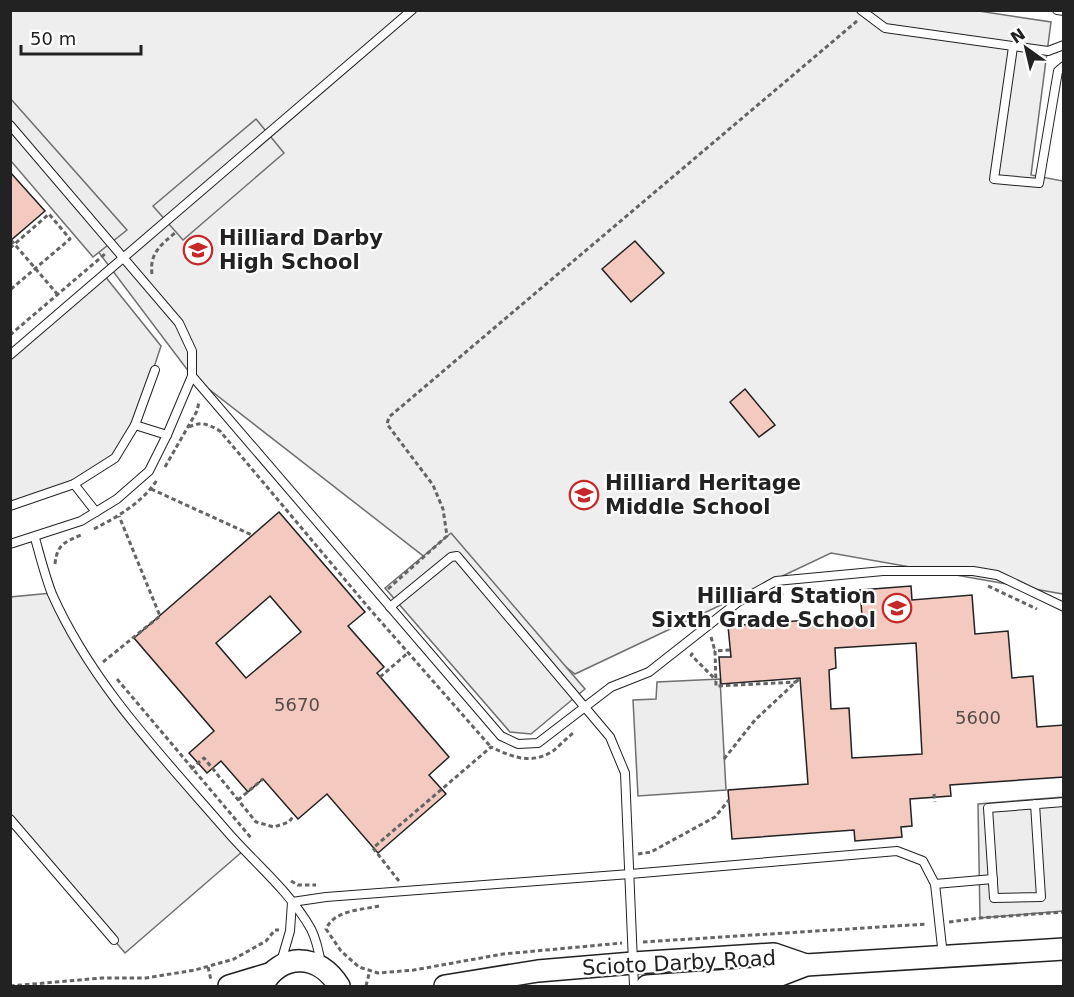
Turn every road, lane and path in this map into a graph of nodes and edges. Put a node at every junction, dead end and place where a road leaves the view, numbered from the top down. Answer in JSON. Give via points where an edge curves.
{"nodes":[{"id":1,"x":412,"y":10,"type":"edge"},
{"id":2,"x":1058,"y":10,"type":"edge"},
{"id":3,"x":1064,"y":11,"type":"edge"},
{"id":4,"x":863,"y":12,"type":"edge"},
{"id":5,"x":1064,"y":45,"type":"edge"},
{"id":6,"x":1013,"y":47,"type":"junction"},
{"id":7,"x":1064,"y":66,"type":"edge"},
{"id":8,"x":10,"y":125,"type":"edge"},
{"id":9,"x":177,"y":232,"type":"dead end"},
{"id":10,"x":11,"y":240,"type":"edge"},
{"id":11,"x":15,"y":244,"type":"junction"},
{"id":12,"x":10,"y":248,"type":"edge"},
{"id":13,"x":105,"y":254,"type":"dead end"},
{"id":14,"x":123,"y":259,"type":"junction"},
{"id":15,"x":36,"y":268,"type":"junction"},
{"id":16,"x":157,"y":280,"type":"dead end"},
{"id":17,"x":10,"y":290,"type":"edge"},
{"id":18,"x":58,"y":294,"type":"junction"},
{"id":19,"x":10,"y":335,"type":"edge"},
{"id":20,"x":10,"y":355,"type":"edge"},
{"id":21,"x":154,"y":370,"type":"dead end"},
{"id":22,"x":192,"y":376,"type":"junction"},
{"id":23,"x":201,"y":387,"type":"junction"},
{"id":24,"x":135,"y":425,"type":"junction"},
{"id":25,"x":187,"y":428,"type":"junction"},
{"id":26,"x":168,"y":435,"type":"junction"},
{"id":27,"x":74,"y":484,"type":"junction"},
{"id":28,"x":151,"y":489,"type":"junction"},
{"id":29,"x":10,"y":506,"type":"edge"},
{"id":30,"x":96,"y":512,"type":"junction"},
{"id":31,"x":119,"y":516,"type":"junction"},
{"id":32,"x":252,"y":535,"type":"dead end"},
{"id":33,"x":34,"y":538,"type":"junction"},
{"id":34,"x":10,"y":544,"type":"edge"},
{"id":35,"x":54,"y":571,"type":"dead end"},
{"id":36,"x":988,"y":586,"type":"dead end"},
{"id":37,"x":790,"y":591,"type":"dead end"},
{"id":38,"x":380,"y":596,"type":"junction"},
{"id":39,"x":764,"y":601,"type":"dead end"},
{"id":40,"x":368,"y":607,"type":"junction"},
{"id":41,"x":390,"y":607,"type":"junction"},
{"id":42,"x":1064,"y":607,"type":"edge"},
{"id":43,"x":1042,"y":611,"type":"dead end"},
{"id":44,"x":717,"y":632,"type":"dead end"},
{"id":45,"x":712,"y":636,"type":"junction"},
{"id":46,"x":706,"y":642,"type":"dead end"},
{"id":47,"x":697,"y":649,"type":"dead end"},
{"id":48,"x":730,"y":650,"type":"dead end"},
{"id":49,"x":715,"y":651,"type":"junction"},
{"id":50,"x":409,"y":652,"type":"junction"},
{"id":51,"x":98,"y":653,"type":"dead end"},
{"id":52,"x":691,"y":654,"type":"junction"},
{"id":53,"x":684,"y":660,"type":"dead end"},
{"id":54,"x":111,"y":671,"type":"dead end"},
{"id":55,"x":380,"y":677,"type":"dead end"},
{"id":56,"x":800,"y":678,"type":"dead end"},
{"id":57,"x":716,"y":680,"type":"junction"},
{"id":58,"x":796,"y":682,"type":"junction"},
{"id":59,"x":585,"y":707,"type":"junction"},
{"id":60,"x":594,"y":717,"type":"junction"},
{"id":61,"x":491,"y":747,"type":"junction"},
{"id":62,"x":724,"y":759,"type":"dead end"},
{"id":63,"x":191,"y":769,"type":"junction"},
{"id":64,"x":263,"y":779,"type":"dead end"},
{"id":65,"x":934,"y":794,"type":"dead end"},
{"id":66,"x":238,"y":800,"type":"junction"},
{"id":67,"x":729,"y":800,"type":"dead end"},
{"id":68,"x":935,"y":802,"type":"dead end"},
{"id":69,"x":1064,"y":802,"type":"edge"},
{"id":70,"x":1035,"y":804,"type":"junction"},
{"id":71,"x":294,"y":815,"type":"dead end"},
{"id":72,"x":10,"y":819,"type":"edge"},
{"id":73,"x":254,"y":842,"type":"dead end"},
{"id":74,"x":629,"y":856,"type":"junction"},
{"id":75,"x":630,"y":874,"type":"junction"},
{"id":76,"x":282,"y":877,"type":"dead end"},
{"id":77,"x":399,"y":879,"type":"junction"},
{"id":78,"x":993,"y":879,"type":"junction"},
{"id":79,"x":387,"y":880,"type":"dead end"},
{"id":80,"x":935,"y":884,"type":"junction"},
{"id":81,"x":317,"y":885,"type":"dead end"},
{"id":82,"x":400,"y":891,"type":"junction"},
{"id":83,"x":292,"y":902,"type":"junction"},
{"id":84,"x":380,"y":906,"type":"dead end"},
{"id":85,"x":1064,"y":912,"type":"edge"},
{"id":86,"x":939,"y":923,"type":"junction"},
{"id":87,"x":326,"y":929,"type":"junction"},
{"id":88,"x":312,"y":930,"type":"junction"},
{"id":89,"x":290,"y":931,"type":"junction"},
{"id":90,"x":114,"y":940,"type":"dead end"},
{"id":91,"x":1064,"y":949,"type":"edge"},
{"id":92,"x":632,"y":952,"type":"junction"},
{"id":93,"x":943,"y":956,"type":"junction"},
{"id":94,"x":806,"y":965,"type":"junction"},
{"id":95,"x":207,"y":967,"type":"junction"},
{"id":96,"x":370,"y":970,"type":"junction"},
{"id":97,"x":270,"y":975,"type":"edge"},
{"id":98,"x":337,"y":980,"type":"edge"},
{"id":99,"x":10,"y":986,"type":"edge"},
{"id":100,"x":213,"y":987,"type":"edge"},
{"id":101,"x":229,"y":987,"type":"edge"},
{"id":102,"x":366,"y":987,"type":"edge"},
{"id":103,"x":445,"y":987,"type":"edge"},
{"id":104,"x":634,"y":987,"type":"edge"},
{"id":105,"x":647,"y":987,"type":"edge"}],
"edges":[{"from":1,"to":14,"type":"lane"},
{"from":2,"to":3,"type":"lane"},
{"from":4,"to":6,"type":"lane","via":[[885,28]]},
{"from":4,"to":38,"type":"path","via":[[389,417],[387,424],[433,485],[443,509],[447,536]]},
{"from":5,"to":6,"type":"lane","via":[[1048,51]]},
{"from":6,"to":7,"type":"lane","via":[[994,179],[1039,183],[1058,71]]},
{"from":8,"to":14,"type":"lane"},
{"from":9,"to":16,"type":"path","via":[[157,247],[151,272]]},
{"from":10,"to":11,"type":"path"},
{"from":11,"to":12,"type":"path"},
{"from":11,"to":15,"type":"path"},
{"from":11,"to":15,"type":"path","via":[[49,214],[70,239]]},
{"from":13,"to":18,"type":"path"},
{"from":14,"to":20,"type":"lane"},
{"from":14,"to":22,"type":"lane","via":[[179,323],[192,351]]},
{"from":15,"to":17,"type":"path"},
{"from":15,"to":18,"type":"path"},
{"from":18,"to":19,"type":"path"},
{"from":21,"to":24,"type":"lane"},
{"from":22,"to":23,"type":"lane"},
{"from":22,"to":26,"type":"lane"},
{"from":23,"to":25,"type":"path","via":[[197,411]]},
{"from":23,"to":38,"type":"lane"},
{"from":24,"to":26,"type":"lane"},
{"from":24,"to":27,"type":"lane","via":[[115,458]]},
{"from":25,"to":28,"type":"path"},
{"from":25,"to":40,"type":"path","via":[[208,423],[220,431]]},
{"from":26,"to":30,"type":"lane","via":[[149,471]]},
{"from":27,"to":29,"type":"lane"},
{"from":27,"to":30,"type":"lane"},
{"from":28,"to":31,"type":"path"},
{"from":28,"to":32,"type":"path"},
{"from":30,"to":33,"type":"lane"},
{"from":31,"to":35,"type":"path","via":[[64,543],[56,551]]},
{"from":31,"to":51,"type":"path","via":[[160,615],[103,662]]},
{"from":33,"to":34,"type":"lane"},
{"from":33,"to":83,"type":"lane","via":[[52,593],[93,669],[243,851]]},
{"from":36,"to":43,"type":"path"},
{"from":37,"to":39,"type":"path"},
{"from":38,"to":40,"type":"path"},
{"from":38,"to":41,"type":"lane"},
{"from":40,"to":50,"type":"path"},
{"from":41,"to":59,"type":"lane","via":[[501,736],[518,744],[538,743]]},
{"from":41,"to":59,"type":"lane","via":[[457,556]]},
{"from":42,"to":59,"type":"lane","via":[[997,575],[973,572],[884,571],[776,581],[738,602],[649,672],[611,687]]},
{"from":44,"to":45,"type":"path"},
{"from":45,"to":46,"type":"path"},
{"from":45,"to":49,"type":"path"},
{"from":47,"to":52,"type":"path"},
{"from":48,"to":49,"type":"path"},
{"from":49,"to":57,"type":"path"},
{"from":50,"to":55,"type":"path"},
{"from":50,"to":61,"type":"path"},
{"from":52,"to":53,"type":"path"},
{"from":52,"to":57,"type":"path"},
{"from":54,"to":63,"type":"path"},
{"from":56,"to":58,"type":"path"},
{"from":57,"to":58,"type":"path","via":[[716,686]]},
{"from":58,"to":62,"type":"path","via":[[755,720]]},
{"from":59,"to":60,"type":"lane"},
{"from":60,"to":61,"type":"path","via":[[552,751],[535,758],[518,759]]},
{"from":60,"to":74,"type":"lane","via":[[610,737],[625,773]]},
{"from":61,"to":77,"type":"path","via":[[373,848]]},
{"from":63,"to":66,"type":"path","via":[[204,758]]},
{"from":63,"to":73,"type":"path"},
{"from":64,"to":66,"type":"path"},
{"from":65,"to":68,"type":"path"},
{"from":66,"to":71,"type":"path","via":[[256,822],[265,825],[274,827],[289,822]]},
{"from":67,"to":74,"type":"path","via":[[715,817],[651,852]]},
{"from":69,"to":70,"type":"lane"},
{"from":70,"to":78,"type":"lane","via":[[987,808]]},
{"from":70,"to":78,"type":"lane","via":[[1041,897],[994,898]]},
{"from":72,"to":90,"type":"lane"},
{"from":74,"to":75,"type":"lane"},
{"from":75,"to":80,"type":"lane","via":[[897,850],[923,861]]},
{"from":75,"to":82,"type":"lane"},
{"from":75,"to":92,"type":"lane"},
{"from":76,"to":81,"type":"path","via":[[298,885]]},
{"from":77,"to":79,"type":"path"},
{"from":77,"to":82,"type":"path"},
{"from":78,"to":80,"type":"lane"},
{"from":80,"to":86,"type":"lane"},
{"from":82,"to":83,"type":"lane"},
{"from":83,"to":88,"type":"lane"},
{"from":83,"to":89,"type":"lane"},
{"from":84,"to":87,"type":"path","via":[[338,915]]},
{"from":85,"to":86,"type":"path"},
{"from":86,"to":92,"type":"path"},
{"from":86,"to":93,"type":"lane"},
{"from":87,"to":88,"type":"path"},
{"from":87,"to":96,"type":"path","via":[[341,951],[359,967]]},
{"from":88,"to":98,"type":"lane"},
{"from":89,"to":95,"type":"path","via":[[275,930],[266,941],[234,959]]},
{"from":89,"to":97,"type":"lane"},
{"from":91,"to":93,"type":"main road","name":"Scioto Darby Road"},
{"from":92,"to":94,"type":"main road","name":"Scioto Darby Road","via":[[774,954]]},
{"from":92,"to":96,"type":"path","via":[[503,954],[414,970]]},
{"from":92,"to":103,"type":"main road","name":"Scioto Darby Road"},
{"from":92,"to":104,"type":"lane"},
{"from":93,"to":94,"type":"main road","name":"Scioto Darby Road"},
{"from":94,"to":105,"type":"main road","name":"Scioto Darby Road","via":[[775,977]]},
{"from":95,"to":99,"type":"path","via":[[146,978]]},
{"from":95,"to":100,"type":"path"},
{"from":96,"to":102,"type":"path"},
{"from":97,"to":98,"type":"main road","via":[[294,961],[308,961]]},
{"from":97,"to":101,"type":"main road"}]}
